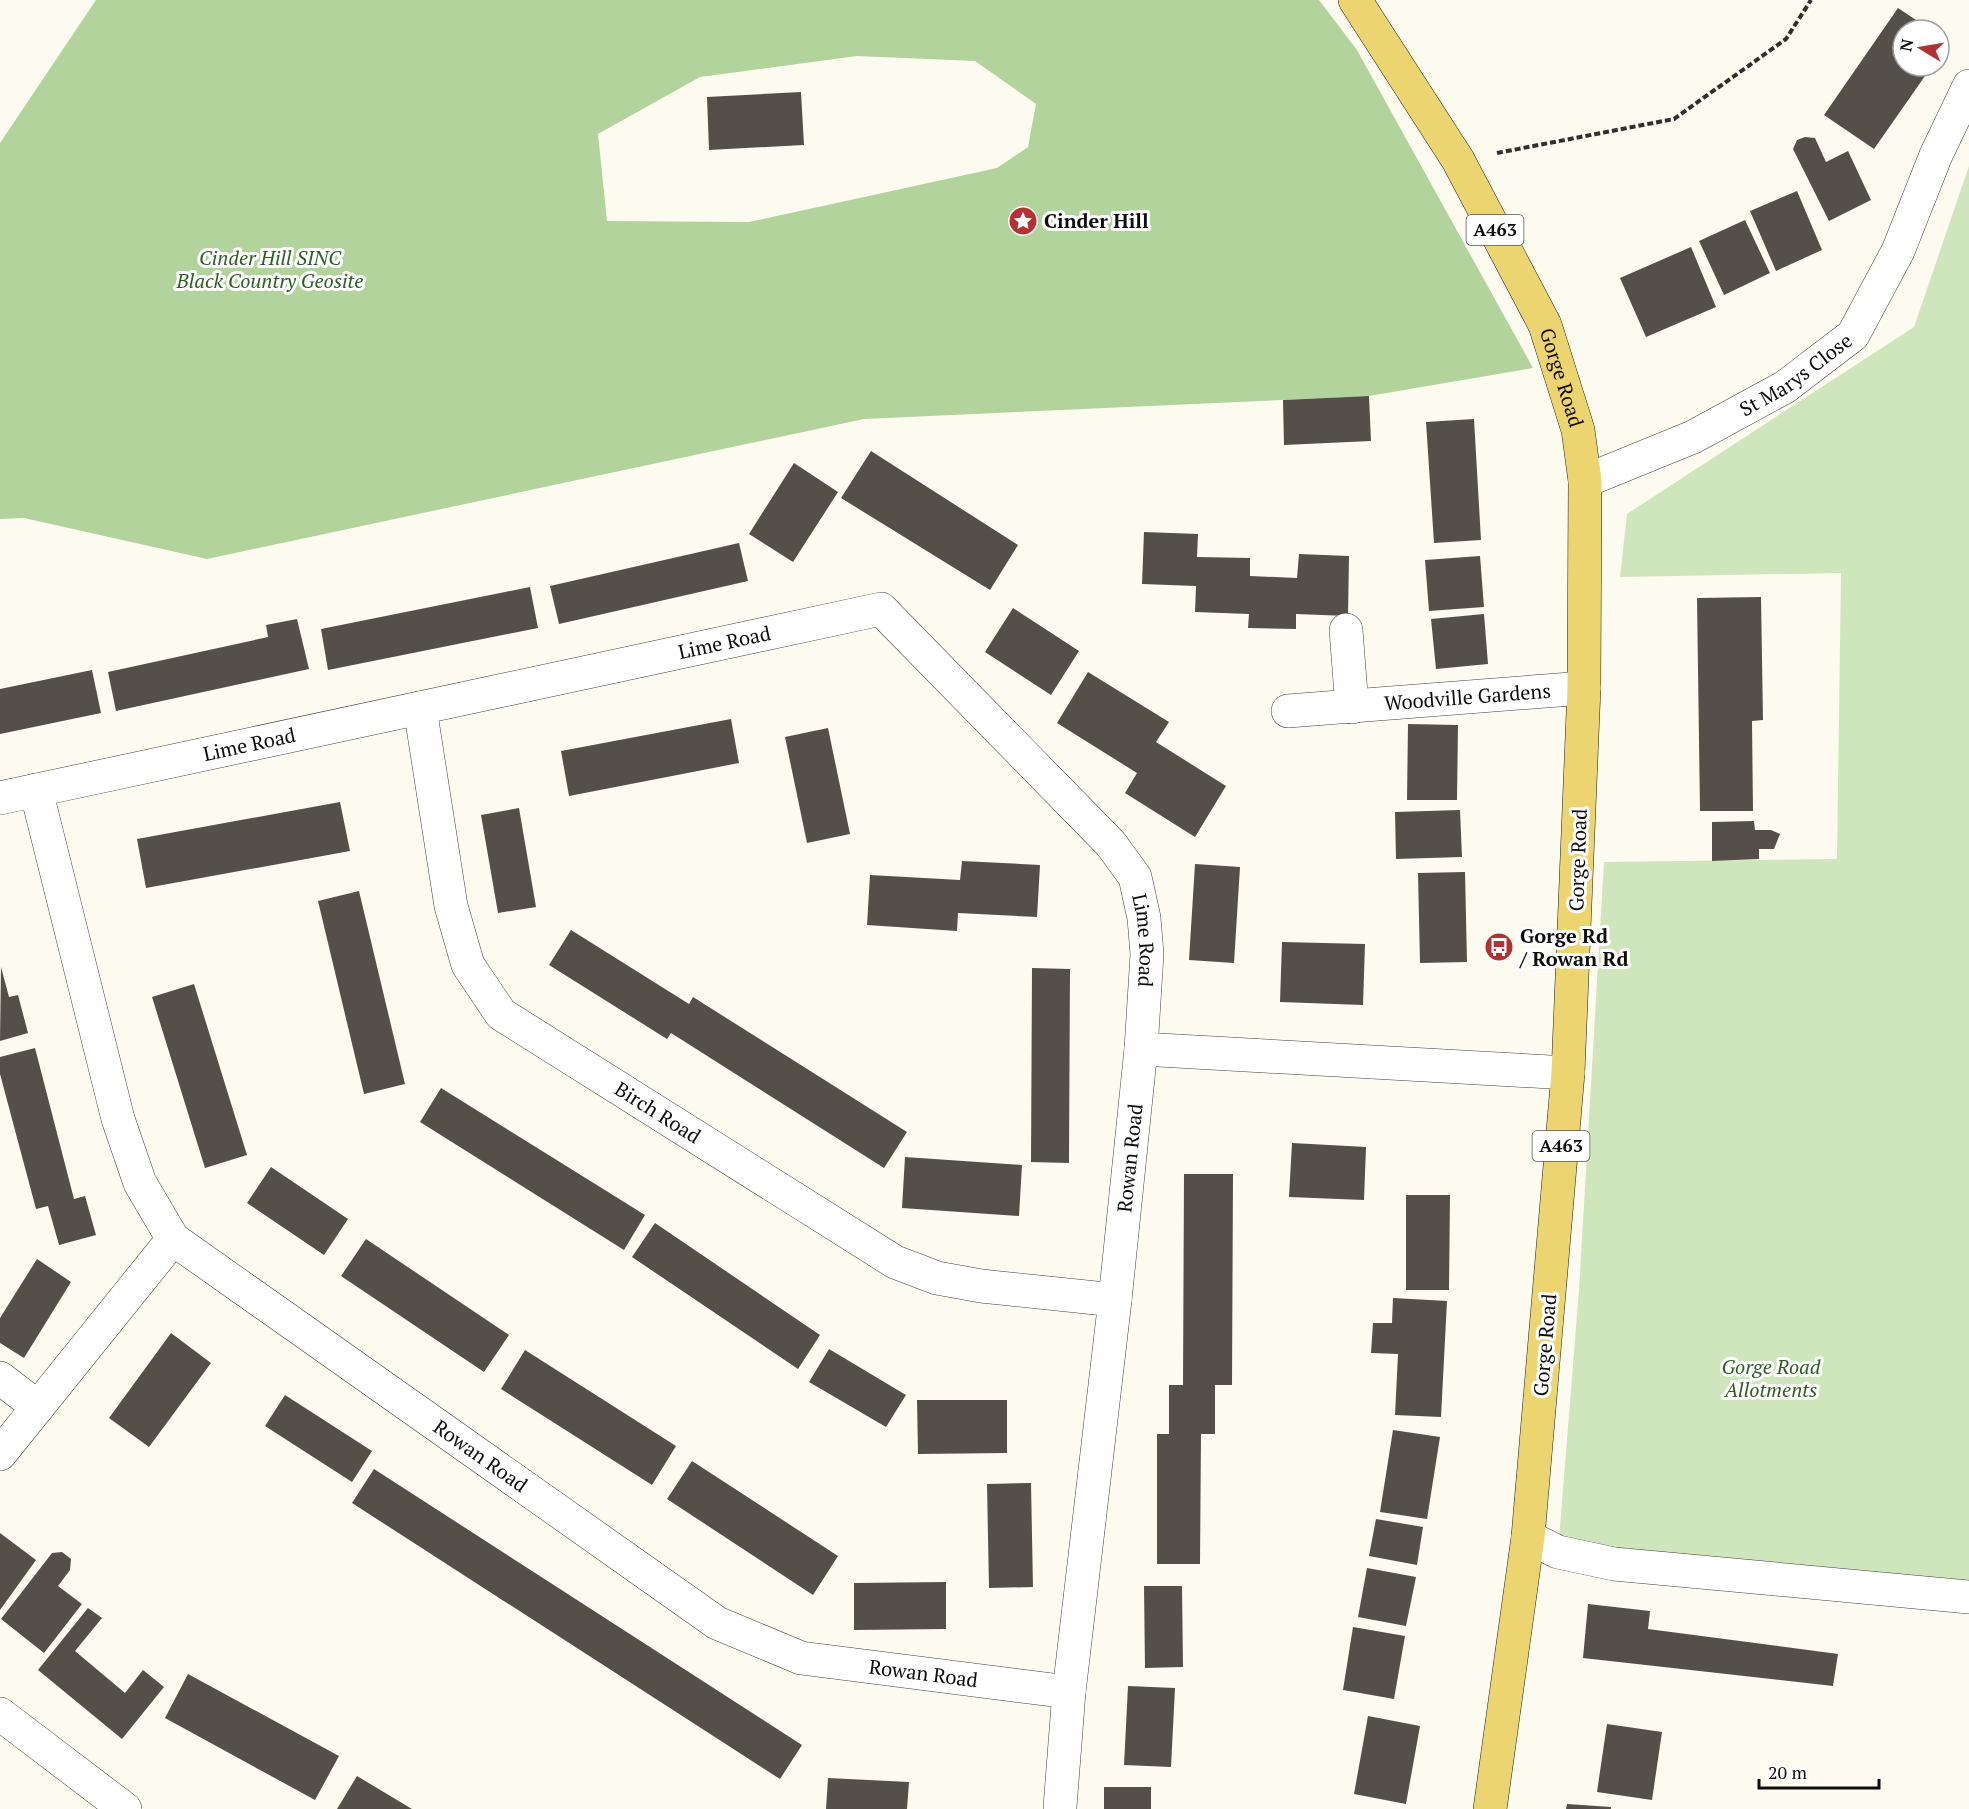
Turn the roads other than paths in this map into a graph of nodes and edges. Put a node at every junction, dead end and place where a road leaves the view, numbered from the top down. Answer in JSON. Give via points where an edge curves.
{"nodes":[{"id":1,"x":1355,"y":0,"type":"edge"},
{"id":2,"x":1969,"y":86,"type":"edge"},
{"id":3,"x":1585,"y":481,"type":"junction"},
{"id":4,"x":1346,"y":630,"type":"dead end"},
{"id":5,"x":1584,"y":688,"type":"junction"},
{"id":6,"x":1352,"y":707,"type":"junction"},
{"id":7,"x":420,"y":708,"type":"junction"},
{"id":8,"x":1288,"y":711,"type":"dead end"},
{"id":9,"x":36,"y":790,"type":"junction"},
{"id":10,"x":0,"y":798,"type":"edge"},
{"id":11,"x":1141,"y":1049,"type":"junction"},
{"id":12,"x":1568,"y":1073,"type":"junction"},
{"id":13,"x":173,"y":1239,"type":"junction"},
{"id":14,"x":1115,"y":1300,"type":"junction"},
{"id":15,"x":0,"y":1378,"type":"edge"},
{"id":16,"x":38,"y":1407,"type":"junction"},
{"id":17,"x":0,"y":1454,"type":"edge"},
{"id":18,"x":1528,"y":1537,"type":"junction"},
{"id":19,"x":1969,"y":1597,"type":"edge"},
{"id":20,"x":1069,"y":1692,"type":"junction"},
{"id":21,"x":0,"y":1714,"type":"edge"},
{"id":22,"x":1060,"y":1807,"type":"dead end"},
{"id":23,"x":125,"y":1809,"type":"edge"},
{"id":24,"x":1490,"y":1809,"type":"edge"}],
"edges":[{"from":1,"to":3,"type":"main road","name":"Gorge Road","number":"A463","via":[[1458,160],[1545,325],[1578,430]]},
{"from":2,"to":3,"type":"street","name":"St Marys Close","via":[[1898,250],[1853,335],[1785,387],[1704,431]]},
{"from":3,"to":5,"type":"main road","name":"Gorge Road","number":"A463"},
{"from":4,"to":6,"type":"street"},
{"from":5,"to":6,"type":"street","name":"Woodville Gardens"},
{"from":5,"to":12,"type":"main road","name":"Gorge Road","number":"A463"},
{"from":6,"to":8,"type":"street","name":"Woodville Gardens"},
{"from":7,"to":9,"type":"street","name":"Lime Road"},
{"from":7,"to":11,"type":"street","name":"Lime Road","via":[[881,609],[1111,844],[1135,877],[1147,954]]},
{"from":7,"to":14,"type":"street","name":"Birch Road","via":[[451,906],[468,965],[501,1014],[894,1262],[937,1278],[981,1286]]},
{"from":9,"to":10,"type":"street","name":"Lime Road"},
{"from":9,"to":13,"type":"street","via":[[118,1119],[140,1183]]},
{"from":11,"to":12,"type":"street"},
{"from":11,"to":14,"type":"street","name":"Rowan Road"},
{"from":12,"to":18,"type":"main road","name":"Gorge Road","number":"A463"},
{"from":13,"to":16,"type":"street"},
{"from":13,"to":20,"type":"street","name":"Rowan Road","via":[[717,1623],[801,1659]]},
{"from":14,"to":20,"type":"street","name":"Rowan Road"},
{"from":15,"to":16,"type":"street"},
{"from":16,"to":17,"type":"street"},
{"from":18,"to":19,"type":"street","via":[[1558,1552],[1614,1564]]},
{"from":18,"to":24,"type":"main road","name":"Gorge Road","number":"A463"},
{"from":20,"to":22,"type":"street","name":"Rowan Road"},
{"from":21,"to":23,"type":"street"}]}
